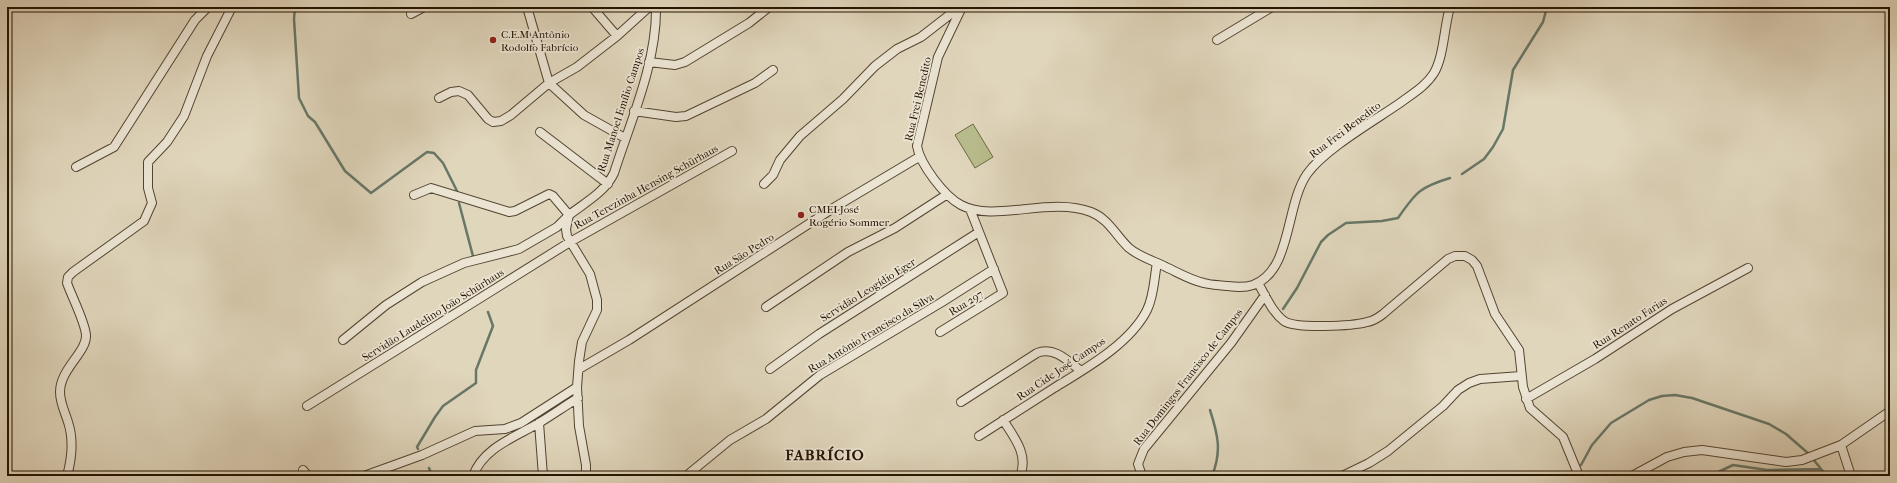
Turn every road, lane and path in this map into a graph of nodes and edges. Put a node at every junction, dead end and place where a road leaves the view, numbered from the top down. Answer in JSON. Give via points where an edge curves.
{"nodes":[{"id":1,"x":208,"y":7,"type":"edge"},
{"id":2,"x":232,"y":7,"type":"edge"},
{"id":3,"x":424,"y":7,"type":"edge"},
{"id":4,"x":527,"y":7,"type":"edge"},
{"id":5,"x":592,"y":7,"type":"edge"},
{"id":6,"x":649,"y":7,"type":"edge"},
{"id":7,"x":656,"y":7,"type":"edge"},
{"id":8,"x":769,"y":7,"type":"edge"},
{"id":9,"x":1272,"y":7,"type":"edge"},
{"id":10,"x":1450,"y":7,"type":"edge"},
{"id":11,"x":962,"y":8,"type":"edge"},
{"id":12,"x":411,"y":14,"type":"dead end"},
{"id":13,"x":617,"y":36,"type":"junction"},
{"id":14,"x":1217,"y":40,"type":"dead end"},
{"id":15,"x":649,"y":62,"type":"junction"},
{"id":16,"x":773,"y":70,"type":"dead end"},
{"id":17,"x":549,"y":83,"type":"junction"},
{"id":18,"x":439,"y":98,"type":"dead end"},
{"id":19,"x":634,"y":111,"type":"junction"},
{"id":20,"x":540,"y":132,"type":"dead end"},
{"id":21,"x":625,"y":138,"type":"junction"},
{"id":22,"x":732,"y":151,"type":"dead end"},
{"id":23,"x":919,"y":157,"type":"junction"},
{"id":24,"x":76,"y":167,"type":"dead end"},
{"id":25,"x":608,"y":184,"type":"junction"},
{"id":26,"x":764,"y":184,"type":"dead end"},
{"id":27,"x":414,"y":195,"type":"dead end"},
{"id":28,"x":946,"y":195,"type":"junction"},
{"id":29,"x":970,"y":209,"type":"junction"},
{"id":30,"x":569,"y":215,"type":"junction"},
{"id":31,"x":979,"y":232,"type":"junction"},
{"id":32,"x":570,"y":242,"type":"junction"},
{"id":33,"x":1156,"y":263,"type":"junction"},
{"id":34,"x":994,"y":268,"type":"junction"},
{"id":35,"x":1748,"y":268,"type":"dead end"},
{"id":36,"x":1258,"y":283,"type":"junction"},
{"id":37,"x":1265,"y":295,"type":"junction"},
{"id":38,"x":766,"y":307,"type":"dead end"},
{"id":39,"x":940,"y":332,"type":"dead end"},
{"id":40,"x":343,"y":340,"type":"dead end"},
{"id":41,"x":579,"y":369,"type":"junction"},
{"id":42,"x":770,"y":369,"type":"dead end"},
{"id":43,"x":1081,"y":371,"type":"junction"},
{"id":44,"x":1521,"y":376,"type":"junction"},
{"id":45,"x":577,"y":387,"type":"junction"},
{"id":46,"x":578,"y":398,"type":"junction"},
{"id":47,"x":1526,"y":399,"type":"junction"},
{"id":48,"x":961,"y":402,"type":"dead end"},
{"id":49,"x":306,"y":406,"type":"dead end"},
{"id":50,"x":1890,"y":411,"type":"edge"},
{"id":51,"x":1003,"y":420,"type":"junction"},
{"id":52,"x":539,"y":423,"type":"junction"},
{"id":53,"x":979,"y":436,"type":"dead end"},
{"id":54,"x":1841,"y":445,"type":"junction"},
{"id":55,"x":67,"y":476,"type":"edge"},
{"id":56,"x":364,"y":476,"type":"edge"},
{"id":57,"x":473,"y":476,"type":"edge"},
{"id":58,"x":543,"y":476,"type":"edge"},
{"id":59,"x":586,"y":476,"type":"edge"},
{"id":60,"x":686,"y":476,"type":"edge"},
{"id":61,"x":1020,"y":476,"type":"edge"},
{"id":62,"x":1142,"y":476,"type":"edge"},
{"id":63,"x":1342,"y":476,"type":"edge"},
{"id":64,"x":1579,"y":476,"type":"edge"},
{"id":65,"x":1632,"y":476,"type":"edge"},
{"id":66,"x":1851,"y":476,"type":"edge"}],
"edges":[{"from":1,"to":24,"type":"street","via":[[195,20],[114,147]]},
{"from":2,"to":55,"type":"street","via":[[207,56],[184,116],[167,142],[148,162],[148,188],[152,203],[150,213],[144,221],[68,277],[67,283],[86,335],[84,345],[60,385],[60,398],[69,424],[72,444]]},
{"from":3,"to":12,"type":"street"},
{"from":4,"to":17,"type":"street"},
{"from":5,"to":13,"type":"street"},
{"from":6,"to":13,"type":"street"},
{"from":7,"to":15,"type":"street","name":"Rua Manoel Emílio Campos","via":[[655,38]]},
{"from":8,"to":15,"type":"street","via":[[685,62],[675,65]]},
{"from":9,"to":14,"type":"street"},
{"from":10,"to":36,"type":"street","name":"Rua Frei Benedito","via":[[1434,72],[1418,90],[1324,157],[1312,169],[1303,181],[1296,199],[1279,259],[1266,277]]},
{"from":11,"to":23,"type":"street","name":"Rua Frei Benedito","via":[[938,57],[918,137]]},
{"from":11,"to":26,"type":"street","via":[[921,37],[896,49],[875,66],[843,99],[800,136],[780,160],[774,175]]},
{"from":13,"to":17,"type":"street","via":[[577,67]]},
{"from":15,"to":19,"type":"street","name":"Rua Manoel Emílio Campos"},
{"from":16,"to":19,"type":"street","via":[[756,83],[686,116]]},
{"from":17,"to":18,"type":"street","via":[[501,121],[493,122],[488,119],[468,95],[459,91]]},
{"from":17,"to":21,"type":"street","via":[[584,115]]},
{"from":19,"to":21,"type":"street","name":"Rua Manoel Emílio Campos"},
{"from":20,"to":25,"type":"street"},
{"from":21,"to":25,"type":"street","name":"Rua Manoel Emílio Campos"},
{"from":22,"to":32,"type":"street","name":"Rua Terezinha Hensing Schürhaus"},
{"from":23,"to":28,"type":"street","name":"Rua Frei Benedito"},
{"from":23,"to":41,"type":"street","name":"Rua São Pedro","via":[[835,207],[629,340]]},
{"from":25,"to":30,"type":"street","name":"Rua Manoel Emílio Campos"},
{"from":27,"to":30,"type":"street","via":[[431,188],[509,212],[549,194]]},
{"from":28,"to":29,"type":"street","name":"Rua Frei Benedito"},
{"from":28,"to":38,"type":"street","via":[[895,228],[848,252]]},
{"from":29,"to":31,"type":"street"},
{"from":29,"to":33,"type":"street","name":"Rua Frei Benedito","via":[[985,212],[1063,206],[1082,209],[1101,218],[1133,251]]},
{"from":30,"to":32,"type":"street","via":[[566,230]]},
{"from":30,"to":40,"type":"street","name":"Rua Manoel Emílio Campos","via":[[557,227],[519,249],[464,263],[422,282],[386,305]]},
{"from":31,"to":34,"type":"street"},
{"from":31,"to":42,"type":"street","name":"Servidão Leogídio Eger","via":[[819,334]]},
{"from":32,"to":41,"type":"street","via":[[590,274],[597,300],[595,315],[581,345]]},
{"from":32,"to":49,"type":"street","name":"Servidão Laudelino João Schürhaus"},
{"from":33,"to":36,"type":"street","name":"Rua Frei Benedito","via":[[1206,284],[1243,287]]},
{"from":33,"to":43,"type":"street","name":"Rua Cide José Campos","via":[[1150,300],[1141,320],[1114,347]]},
{"from":34,"to":39,"type":"street","name":"Rua 297","via":[[1003,293]]},
{"from":34,"to":60,"type":"street","name":"Rua Antônio Francisco da Silva","via":[[820,375],[766,419],[730,440]]},
{"from":35,"to":47,"type":"street","name":"Rua Renato Farias","via":[[1672,309],[1595,359]]},
{"from":36,"to":37,"type":"street"},
{"from":37,"to":44,"type":"street","via":[[1280,318],[1291,324],[1359,324],[1372,321],[1383,314],[1448,260],[1465,256],[1477,266],[1495,314],[1519,350]]},
{"from":37,"to":62,"type":"street","name":"Rua Domingos Francisco de Campos","via":[[1231,343],[1144,449],[1138,464]]},
{"from":41,"to":45,"type":"street"},
{"from":43,"to":48,"type":"street","via":[[1061,356],[1045,350]]},
{"from":43,"to":51,"type":"street","name":"Rua Cide José Campos"},
{"from":44,"to":47,"type":"street"},
{"from":44,"to":63,"type":"street","via":[[1469,383],[1388,451]]},
{"from":45,"to":46,"type":"street"},
{"from":45,"to":56,"type":"street","via":[[521,423],[505,429],[475,431],[422,455]]},
{"from":46,"to":52,"type":"street"},
{"from":46,"to":59,"type":"street"},
{"from":47,"to":64,"type":"street","via":[[1536,415],[1563,437]]},
{"from":50,"to":54,"type":"street"},
{"from":51,"to":53,"type":"street","name":"Rua Cide José Campos"},
{"from":51,"to":61,"type":"street","via":[[1021,450],[1023,464]]},
{"from":52,"to":57,"type":"street","via":[[498,446]]},
{"from":52,"to":58,"type":"street"},
{"from":54,"to":65,"type":"street","via":[[1802,460],[1789,462],[1713,450],[1690,451],[1667,457]]},
{"from":54,"to":66,"type":"street"}]}
